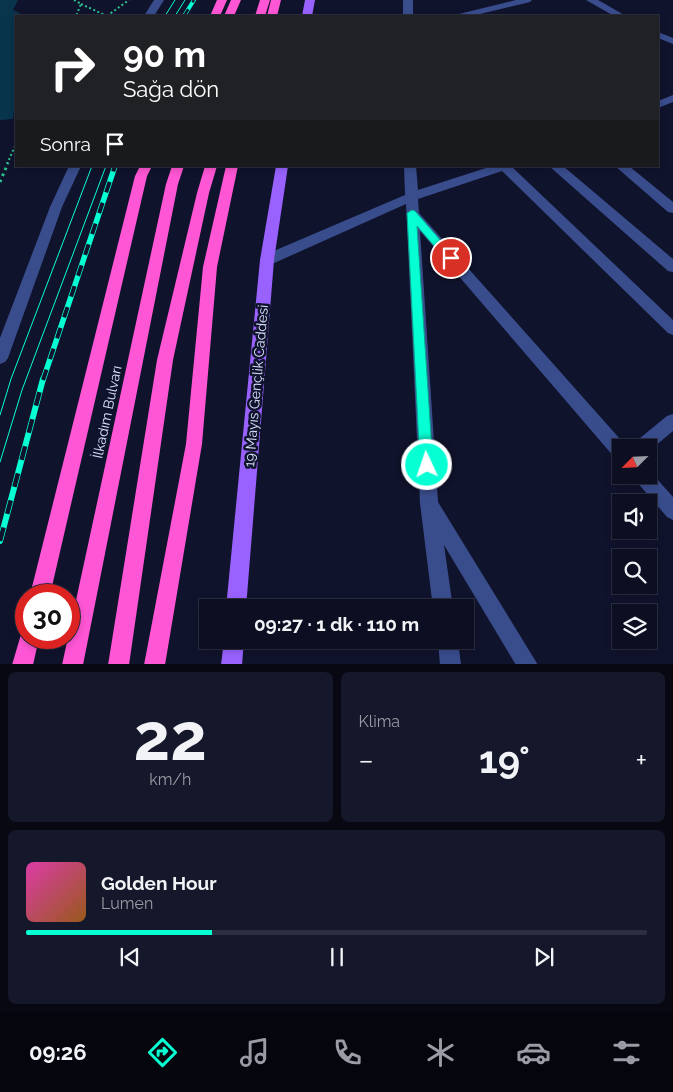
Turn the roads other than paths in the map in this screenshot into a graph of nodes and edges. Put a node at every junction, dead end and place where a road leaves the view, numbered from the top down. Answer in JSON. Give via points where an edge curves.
{"nodes":[{"id":1,"x":159,"y":0,"type":"edge"},
{"id":2,"x":222,"y":0,"type":"edge"},
{"id":3,"x":236,"y":0,"type":"edge"},
{"id":4,"x":265,"y":0,"type":"edge"},
{"id":5,"x":276,"y":0,"type":"edge"},
{"id":6,"x":310,"y":0,"type":"edge"},
{"id":7,"x":408,"y":0,"type":"edge"},
{"id":8,"x":527,"y":0,"type":"edge"},
{"id":9,"x":591,"y":0,"type":"edge"},
{"id":10,"x":617,"y":14,"type":"edge"},
{"id":11,"x":150,"y":15,"type":"edge"},
{"id":12,"x":215,"y":15,"type":"edge"},
{"id":13,"x":229,"y":15,"type":"edge"},
{"id":14,"x":260,"y":15,"type":"edge"},
{"id":15,"x":272,"y":15,"type":"edge"},
{"id":16,"x":307,"y":15,"type":"edge"},
{"id":17,"x":408,"y":15,"type":"edge"},
{"id":18,"x":466,"y":15,"type":"edge"},
{"id":19,"x":659,"y":35,"type":"edge"},
{"id":20,"x":672,"y":40,"type":"edge"},
{"id":21,"x":659,"y":44,"type":"edge"},
{"id":22,"x":673,"y":98,"type":"edge"},
{"id":23,"x":659,"y":105,"type":"edge"},
{"id":24,"x":75,"y":167,"type":"edge"},
{"id":25,"x":146,"y":167,"type":"edge"},
{"id":26,"x":178,"y":167,"type":"edge"},
{"id":27,"x":211,"y":167,"type":"edge"},
{"id":28,"x":232,"y":167,"type":"edge"},
{"id":29,"x":282,"y":167,"type":"edge"},
{"id":30,"x":410,"y":167,"type":"edge"},
{"id":31,"x":503,"y":167,"type":"edge"},
{"id":32,"x":506,"y":167,"type":"edge"},
{"id":33,"x":556,"y":167,"type":"edge"},
{"id":34,"x":622,"y":167,"type":"edge"},
{"id":35,"x":411,"y":205,"type":"junction"},
{"id":36,"x":672,"y":206,"type":"edge"},
{"id":37,"x":267,"y":260,"type":"junction"},
{"id":38,"x":673,"y":267,"type":"edge"},
{"id":39,"x":673,"y":328,"type":"edge"},
{"id":40,"x":0,"y":358,"type":"edge"},
{"id":41,"x":673,"y":421,"type":"edge"},
{"id":42,"x":651,"y":439,"type":"edge"},
{"id":43,"x":612,"y":441,"type":"edge"},
{"id":44,"x":650,"y":484,"type":"edge"},
{"id":45,"x":429,"y":503,"type":"junction"},
{"id":46,"x":673,"y":511,"type":"edge"},
{"id":47,"x":43,"y":584,"type":"edge"},
{"id":48,"x":237,"y":599,"type":"edge"},
{"id":49,"x":442,"y":599,"type":"edge"},
{"id":50,"x":26,"y":649,"type":"edge"},
{"id":51,"x":233,"y":649,"type":"edge"},
{"id":52,"x":449,"y":649,"type":"edge"},
{"id":53,"x":22,"y":664,"type":"edge"},
{"id":54,"x":72,"y":664,"type":"edge"},
{"id":55,"x":118,"y":664,"type":"edge"},
{"id":56,"x":154,"y":664,"type":"edge"},
{"id":57,"x":231,"y":664,"type":"edge"},
{"id":58,"x":451,"y":664,"type":"edge"},
{"id":59,"x":528,"y":664,"type":"edge"}],
"edges":[{"from":1,"to":11,"type":"street"},
{"from":2,"to":12,"type":"highway"},
{"from":3,"to":13,"type":"highway"},
{"from":4,"to":14,"type":"highway"},
{"from":5,"to":15,"type":"highway"},
{"from":6,"to":16,"type":"main road"},
{"from":7,"to":17,"type":"street"},
{"from":8,"to":18,"type":"street"},
{"from":9,"to":10,"type":"street"},
{"from":19,"to":20,"type":"street"},
{"from":20,"to":21,"type":"street"},
{"from":22,"to":23,"type":"street"},
{"from":24,"to":40,"type":"street","via":[[56,207]]},
{"from":25,"to":47,"type":"highway"},
{"from":26,"to":54,"type":"highway","name":"İlkadım Bulvarı"},
{"from":27,"to":55,"type":"highway","via":[[165,360]]},
{"from":28,"to":56,"type":"highway","via":[[210,267],[194,444]]},
{"from":29,"to":37,"type":"main road","name":"19 Mayıs Gençlik Caddesi"},
{"from":30,"to":35,"type":"street"},
{"from":31,"to":35,"type":"street"},
{"from":32,"to":39,"type":"street"},
{"from":33,"to":38,"type":"street"},
{"from":34,"to":36,"type":"street"},
{"from":35,"to":37,"type":"street"},
{"from":35,"to":43,"type":"street"},
{"from":35,"to":45,"type":"street"},
{"from":37,"to":48,"type":"main road","name":"19 Mayıs Gençlik Caddesi"},
{"from":41,"to":42,"type":"street"},
{"from":44,"to":46,"type":"street"},
{"from":45,"to":49,"type":"street"},
{"from":45,"to":59,"type":"street"},
{"from":50,"to":53,"type":"highway"},
{"from":51,"to":57,"type":"main road"},
{"from":52,"to":58,"type":"street"}]}
